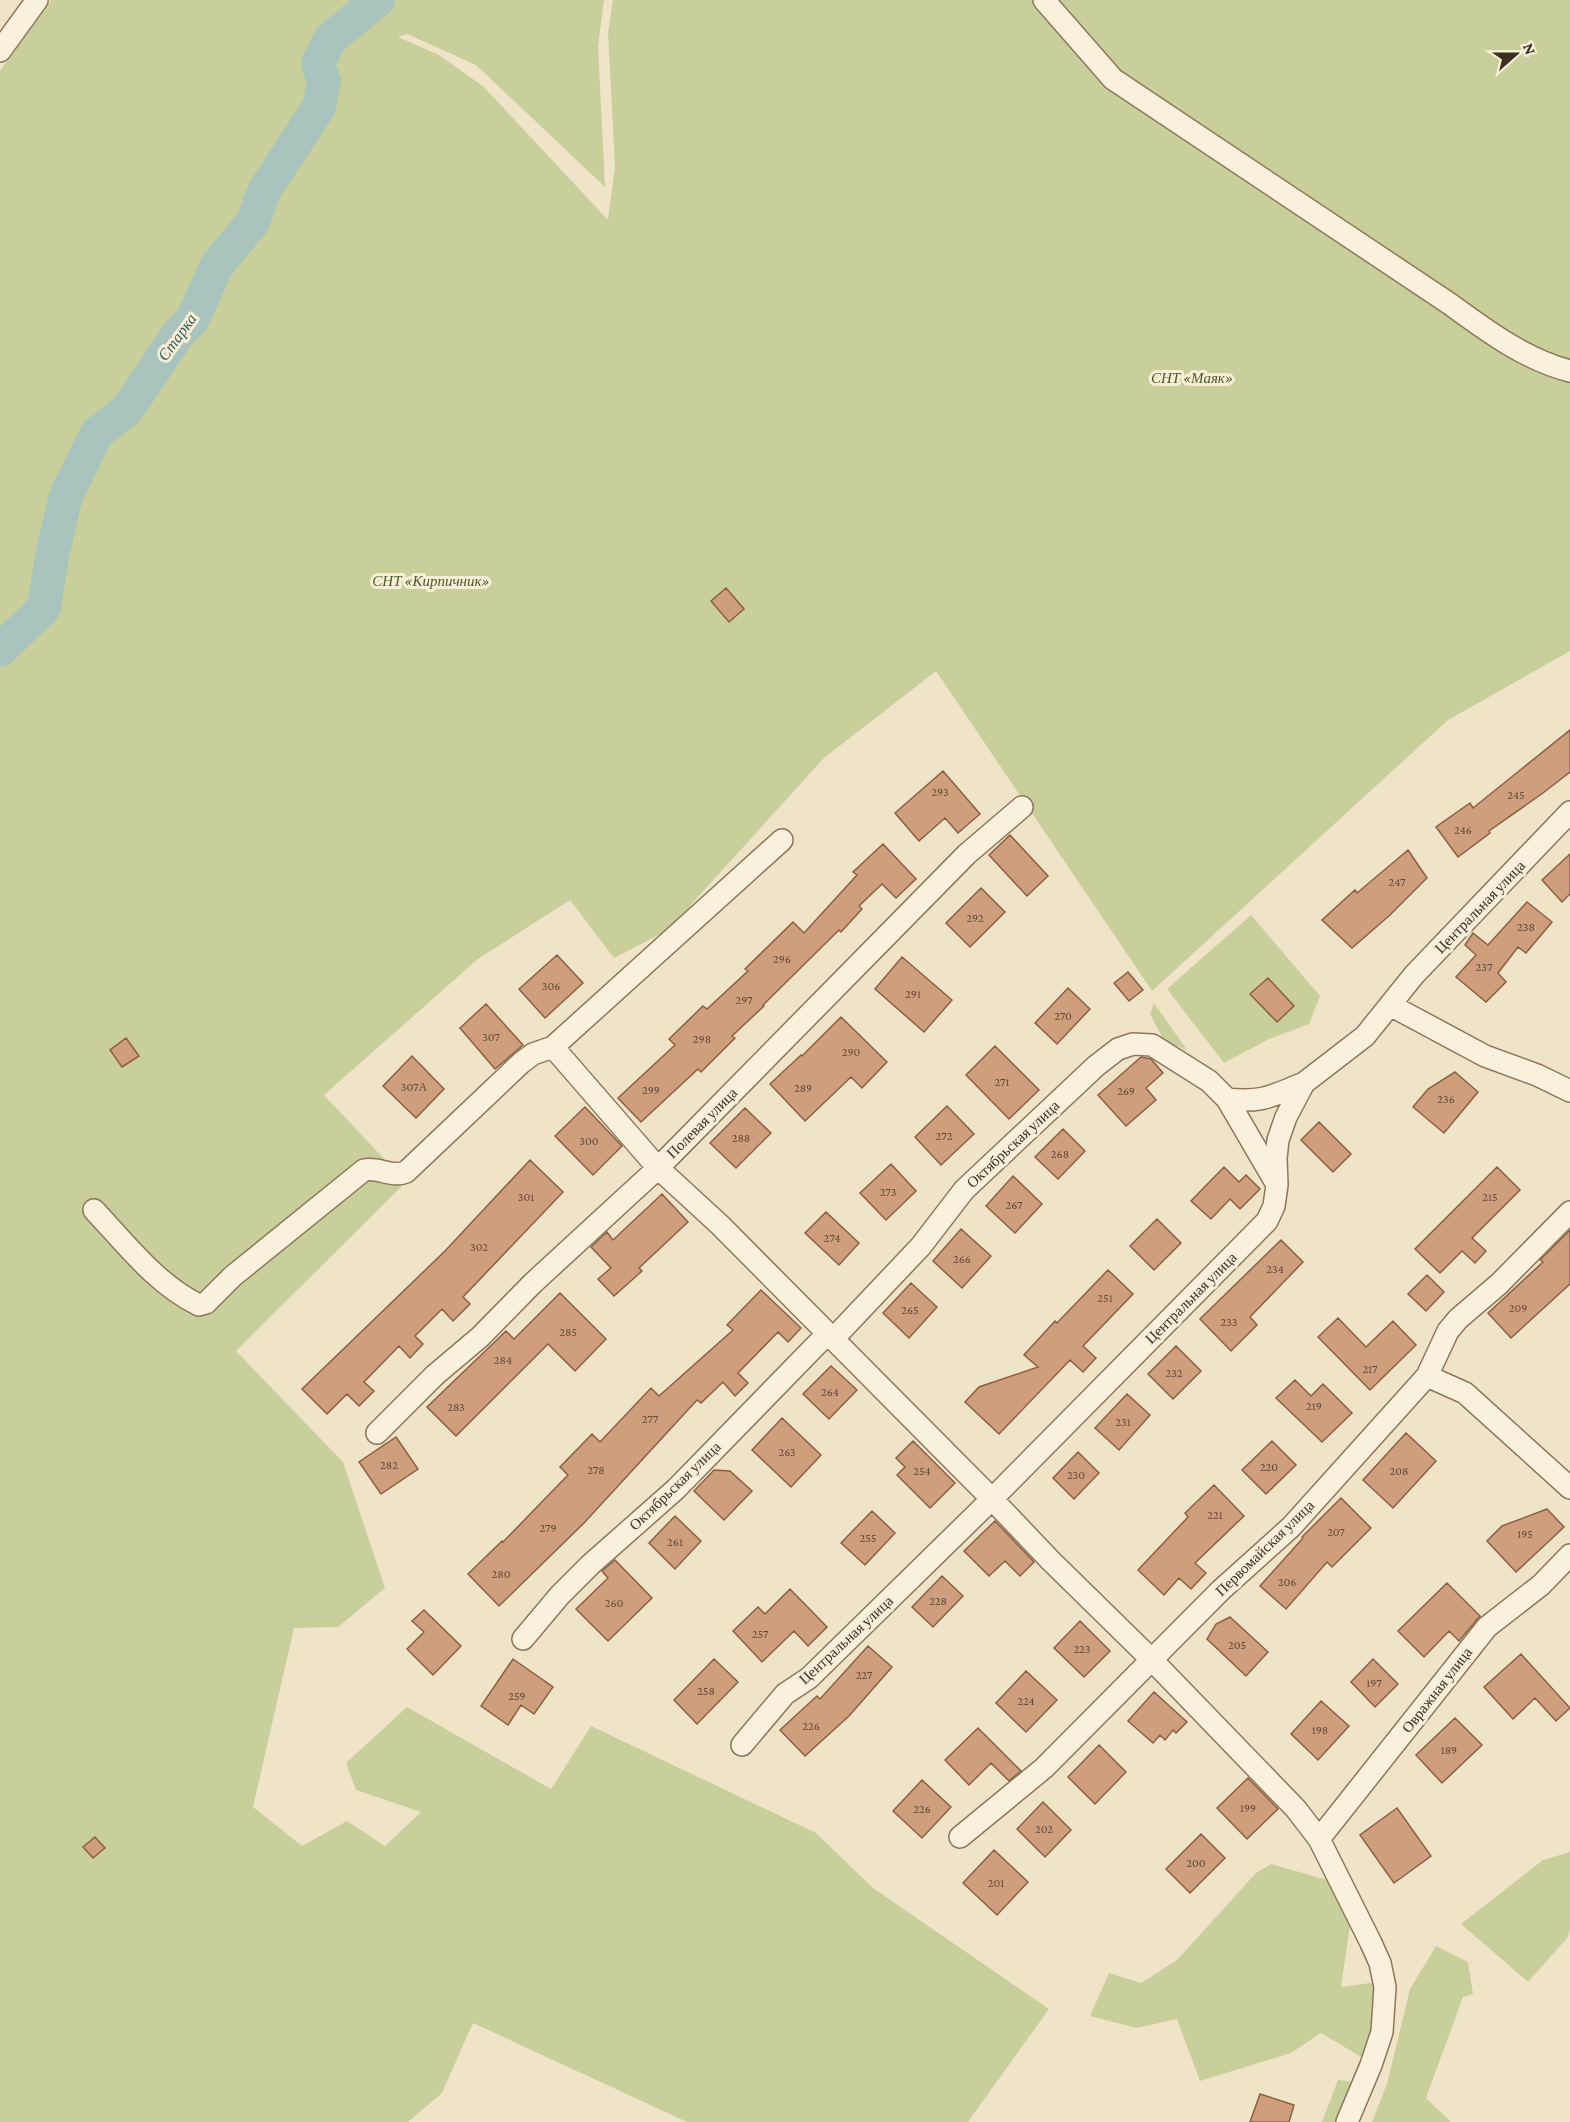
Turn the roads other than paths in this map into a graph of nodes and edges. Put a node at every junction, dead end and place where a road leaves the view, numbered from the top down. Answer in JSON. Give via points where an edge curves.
{"nodes":[{"id":1,"x":37,"y":0,"type":"edge"},
{"id":2,"x":1044,"y":0,"type":"edge"},
{"id":3,"x":0,"y":51,"type":"edge"},
{"id":4,"x":1570,"y":371,"type":"edge"},
{"id":5,"x":1022,"y":807,"type":"dead end"},
{"id":6,"x":1570,"y":812,"type":"edge"},
{"id":7,"x":782,"y":840,"type":"dead end"},
{"id":8,"x":1390,"y":1005,"type":"junction"},
{"id":9,"x":553,"y":1047,"type":"junction"},
{"id":10,"x":1304,"y":1083,"type":"junction"},
{"id":11,"x":1570,"y":1091,"type":"edge"},
{"id":12,"x":1227,"y":1099,"type":"junction"},
{"id":13,"x":658,"y":1168,"type":"junction"},
{"id":14,"x":1277,"y":1185,"type":"junction"},
{"id":15,"x":94,"y":1210,"type":"dead end"},
{"id":16,"x":1570,"y":1212,"type":"edge"},
{"id":17,"x":830,"y":1336,"type":"junction"},
{"id":18,"x":1427,"y":1376,"type":"junction"},
{"id":19,"x":376,"y":1433,"type":"dead end"},
{"id":20,"x":1570,"y":1488,"type":"edge"},
{"id":21,"x":992,"y":1499,"type":"junction"},
{"id":22,"x":1570,"y":1556,"type":"edge"},
{"id":23,"x":523,"y":1639,"type":"dead end"},
{"id":24,"x":1152,"y":1661,"type":"junction"},
{"id":25,"x":742,"y":1745,"type":"dead end"},
{"id":26,"x":960,"y":1837,"type":"dead end"},
{"id":27,"x":1319,"y":1839,"type":"junction"},
{"id":28,"x":1347,"y":2122,"type":"edge"}],
"edges":[{"from":1,"to":3,"type":"street"},
{"from":2,"to":4,"type":"street","via":[[1113,79],[1495,336],[1554,367]]},
{"from":5,"to":13,"type":"street","name":"Полевая улица","via":[[967,854]]},
{"from":6,"to":8,"type":"street","name":"Центральная улица"},
{"from":7,"to":9,"type":"street"},
{"from":8,"to":10,"type":"street","name":"Центральная улица","via":[[1365,1036]]},
{"from":8,"to":11,"type":"street","via":[[1485,1056]]},
{"from":9,"to":13,"type":"street"},
{"from":9,"to":15,"type":"street","via":[[521,1063],[406,1172],[398,1176],[372,1168],[364,1170],[233,1276],[206,1303],[199,1305],[185,1299]]},
{"from":10,"to":12,"type":"street","via":[[1263,1100]]},
{"from":10,"to":14,"type":"street","name":"Центральная улица","via":[[1278,1140]]},
{"from":12,"to":14,"type":"street"},
{"from":12,"to":17,"type":"street","name":"Октябрьская улица","via":[[1209,1081],[1152,1045],[1133,1044],[1118,1049],[964,1190],[921,1246]]},
{"from":13,"to":17,"type":"street"},
{"from":13,"to":19,"type":"street","name":"Полевая улица"},
{"from":14,"to":21,"type":"street","name":"Центральная улица","via":[[1267,1221]]},
{"from":16,"to":18,"type":"street","name":"Первомайская улица","via":[[1499,1284],[1458,1319],[1448,1331]]},
{"from":17,"to":21,"type":"street"},
{"from":17,"to":23,"type":"street","name":"Октябрьская улица","via":[[676,1489],[590,1565]]},
{"from":18,"to":20,"type":"street","via":[[1465,1393]]},
{"from":18,"to":24,"type":"street","name":"Первомайская улица","via":[[1291,1527],[1221,1590]]},
{"from":21,"to":24,"type":"street"},
{"from":21,"to":25,"type":"street","name":"Центральная улица","via":[[809,1678],[785,1694]]},
{"from":22,"to":27,"type":"street","name":"Овражная улица","via":[[1541,1585],[1487,1627]]},
{"from":24,"to":26,"type":"street","name":"Первомайская улица","via":[[1044,1768]]},
{"from":24,"to":27,"type":"street","via":[[1296,1809]]},
{"from":27,"to":28,"type":"street","via":[[1371,1942],[1385,1987],[1382,2032]]}]}
